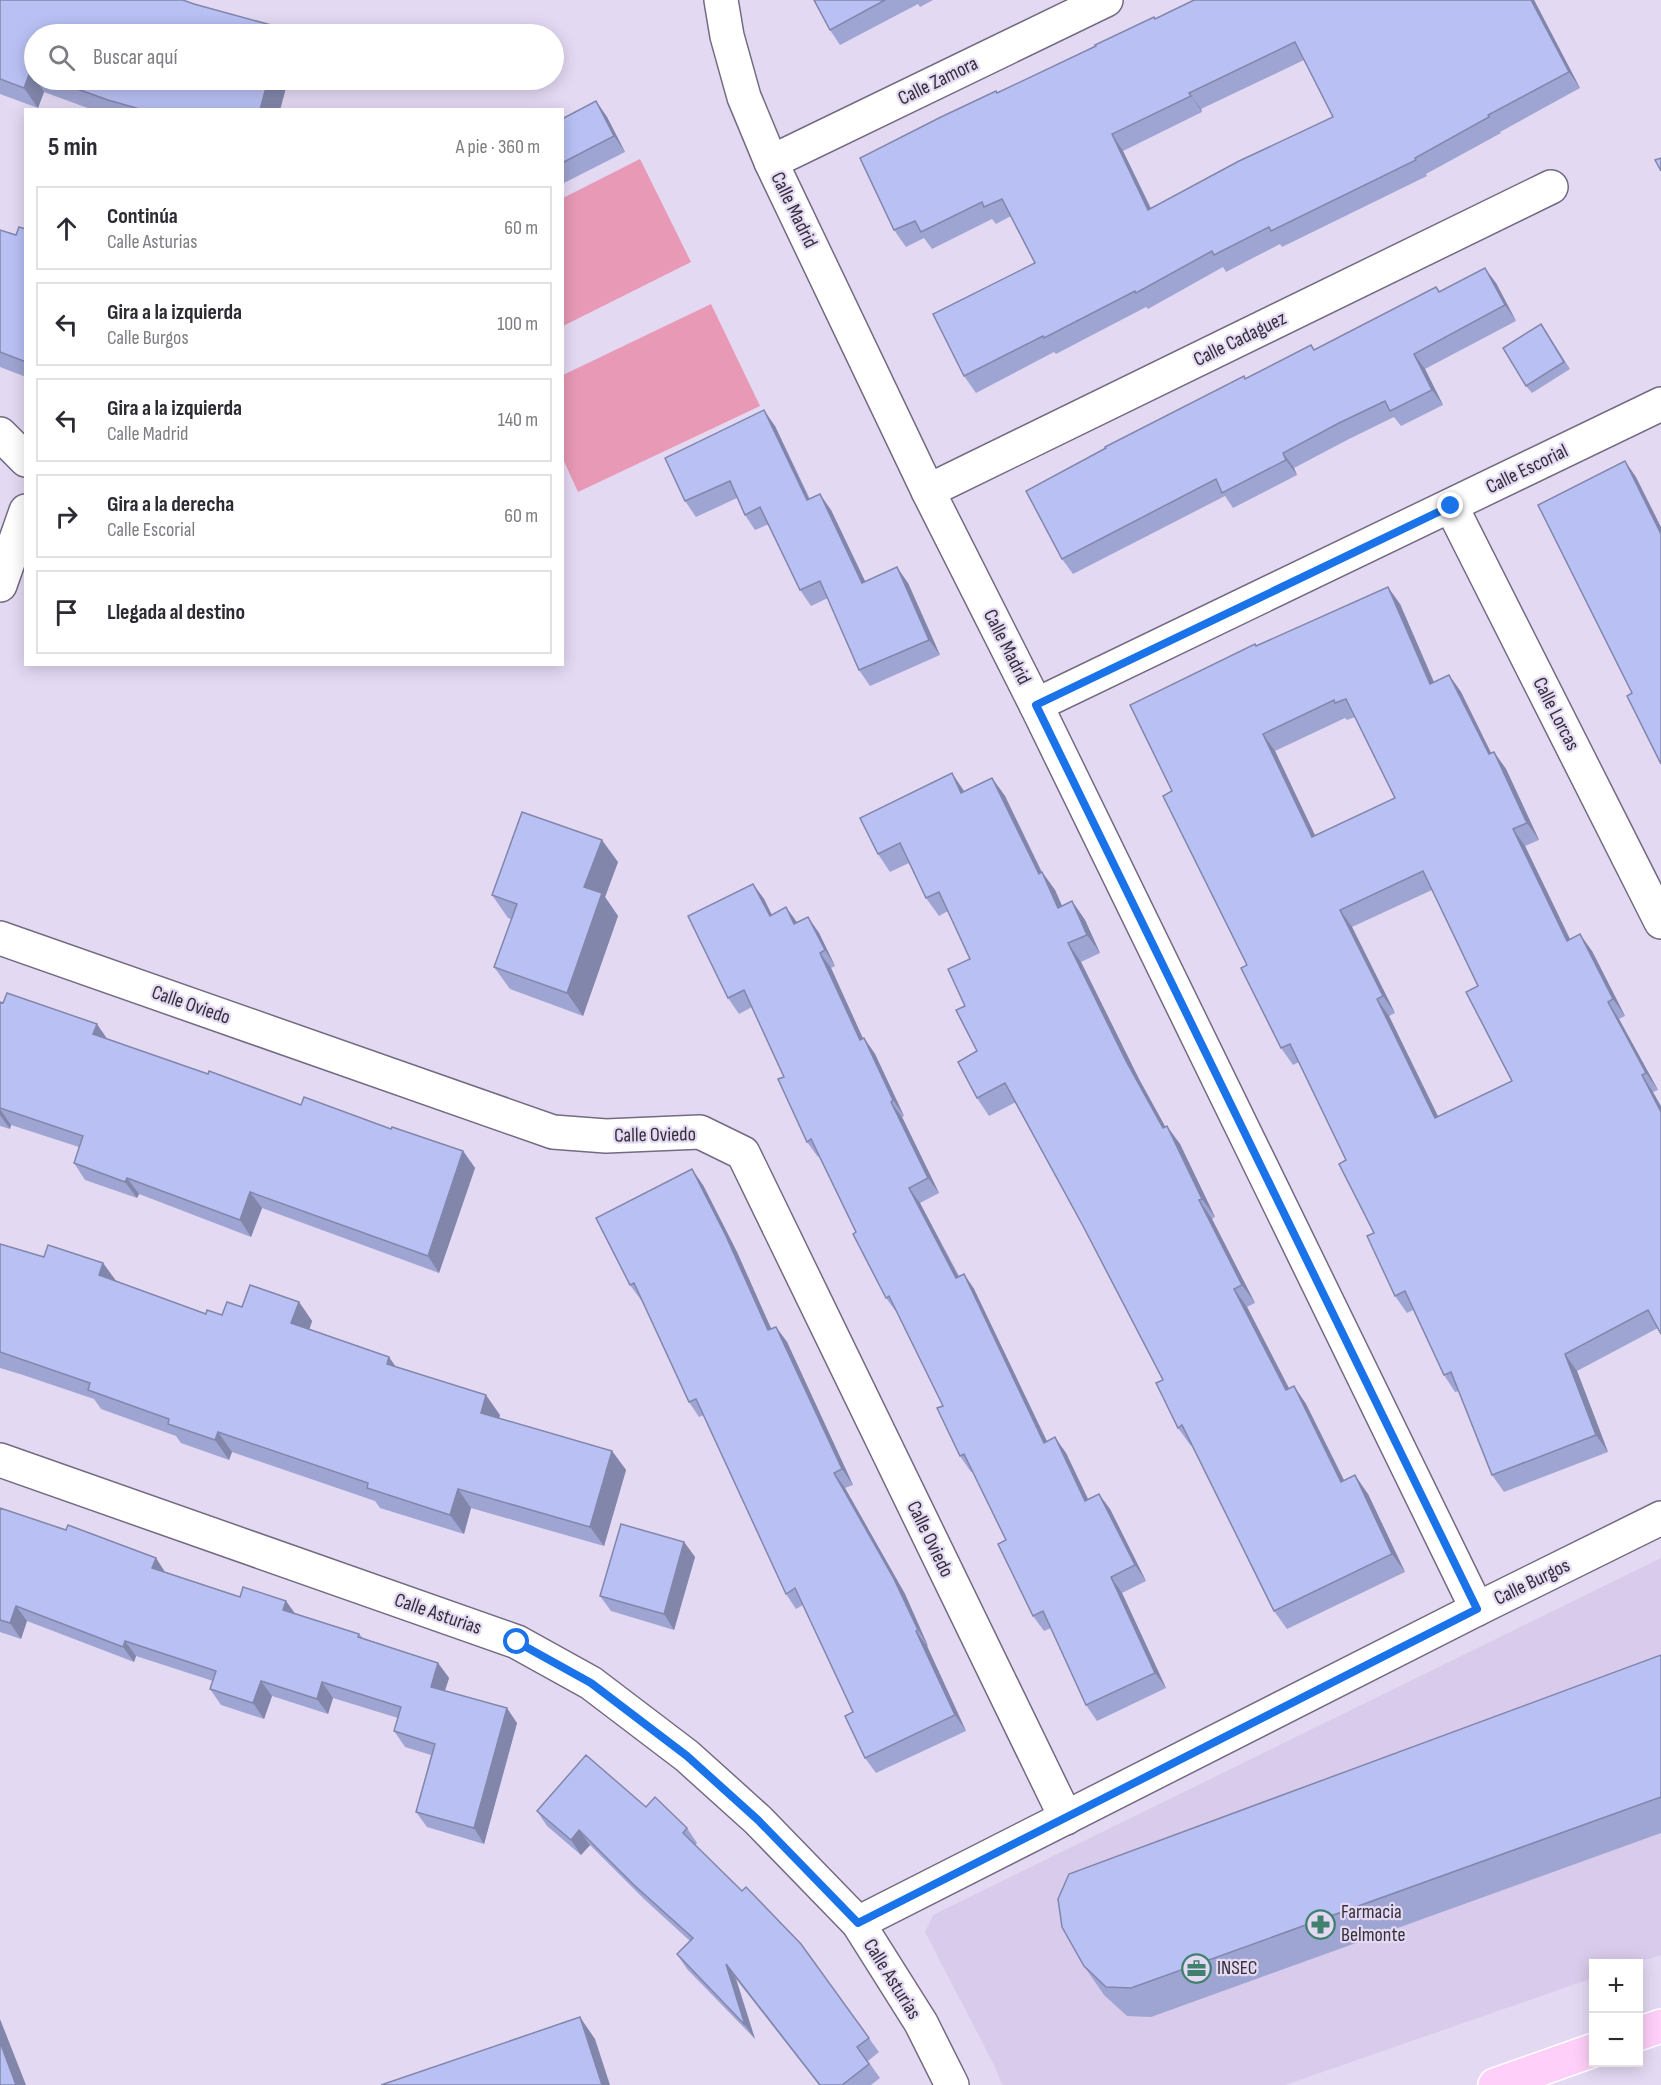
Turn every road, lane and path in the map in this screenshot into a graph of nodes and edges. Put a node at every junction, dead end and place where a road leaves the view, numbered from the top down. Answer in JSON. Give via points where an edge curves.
{"nodes":[{"id":1,"x":721,"y":0,"type":"edge"},
{"id":2,"x":1106,"y":0,"type":"edge"},
{"id":3,"x":771,"y":162,"type":"junction"},
{"id":4,"x":1551,"y":187,"type":"dead end"},
{"id":5,"x":1661,"y":404,"type":"edge"},
{"id":6,"x":0,"y":434,"type":"edge"},
{"id":7,"x":24,"y":458,"type":"edge"},
{"id":8,"x":928,"y":490,"type":"junction"},
{"id":9,"x":1451,"y":506,"type":"junction"},
{"id":10,"x":24,"y":517,"type":"edge"},
{"id":11,"x":0,"y":585,"type":"edge"},
{"id":12,"x":1036,"y":705,"type":"junction"},
{"id":13,"x":1661,"y":922,"type":"edge"},
{"id":14,"x":0,"y":938,"type":"edge"},
{"id":15,"x":0,"y":1460,"type":"edge"},
{"id":16,"x":1661,"y":1518,"type":"edge"},
{"id":17,"x":1477,"y":1609,"type":"junction"},
{"id":18,"x":1066,"y":1818,"type":"junction"},
{"id":19,"x":858,"y":1923,"type":"junction"},
{"id":20,"x":1661,"y":2026,"type":"edge"},
{"id":21,"x":1643,"y":2032,"type":"edge"},
{"id":22,"x":1589,"y":2051,"type":"edge"},
{"id":23,"x":952,"y":2085,"type":"edge"},
{"id":24,"x":1495,"y":2085,"type":"edge"}],
"edges":[{"from":1,"to":3,"type":"street","name":"Calle Madrid","via":[[744,97]]},
{"from":2,"to":3,"type":"street","name":"Calle Zamora"},
{"from":3,"to":8,"type":"street","name":"Calle Madrid"},
{"from":4,"to":8,"type":"street","name":"Calle Cadaguez"},
{"from":5,"to":9,"type":"street","name":"Calle Escorial"},
{"from":6,"to":7,"type":"street"},
{"from":8,"to":12,"type":"street","name":"Calle Madrid"},
{"from":9,"to":12,"type":"street","name":"Calle Escorial"},
{"from":9,"to":13,"type":"street","name":"Calle Lorcas"},
{"from":10,"to":11,"type":"street"},
{"from":12,"to":17,"type":"street","name":"Calle Madrid"},
{"from":14,"to":18,"type":"street","name":"Calle Oviedo","via":[[554,1132],[606,1136],[700,1132],[743,1153]]},
{"from":15,"to":19,"type":"street","name":"Calle Asturias","via":[[517,1642],[591,1683],[687,1756],[758,1820]]},
{"from":16,"to":17,"type":"street","name":"Calle Burgos"},
{"from":17,"to":18,"type":"street","name":"Calle Burgos"},
{"from":18,"to":19,"type":"street","name":"Calle Burgos"},
{"from":19,"to":23,"type":"street","name":"Calle Asturias","via":[[921,2024]]},
{"from":20,"to":21,"type":"main road"},
{"from":22,"to":24,"type":"main road"}]}
